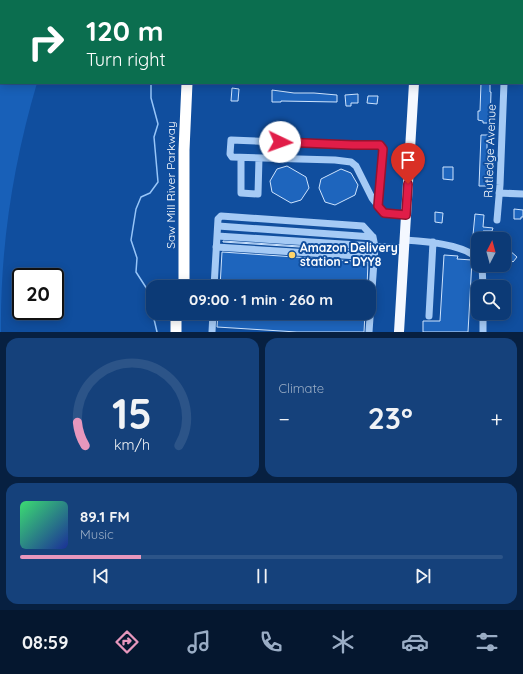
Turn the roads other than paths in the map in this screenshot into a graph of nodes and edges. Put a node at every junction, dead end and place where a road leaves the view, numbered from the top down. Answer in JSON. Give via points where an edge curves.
{"nodes":[{"id":1,"x":179,"y":84,"type":"edge"},
{"id":2,"x":187,"y":84,"type":"edge"},
{"id":3,"x":414,"y":84,"type":"edge"},
{"id":4,"x":504,"y":84,"type":"edge"},
{"id":5,"x":241,"y":158,"type":"junction"},
{"id":6,"x":259,"y":158,"type":"junction"},
{"id":7,"x":499,"y":193,"type":"junction"},
{"id":8,"x":523,"y":194,"type":"edge"},
{"id":9,"x":378,"y":206,"type":"junction"},
{"id":10,"x":406,"y":215,"type":"junction"},
{"id":11,"x":497,"y":220,"type":"dead end"},
{"id":12,"x":218,"y":223,"type":"junction"},
{"id":13,"x":217,"y":236,"type":"junction"},
{"id":14,"x":373,"y":237,"type":"junction"},
{"id":15,"x":433,"y":242,"type":"junction"},
{"id":16,"x":404,"y":244,"type":"junction"},
{"id":17,"x":216,"y":247,"type":"junction"},
{"id":18,"x":375,"y":247,"type":"junction"},
{"id":19,"x":471,"y":253,"type":"edge"},
{"id":20,"x":374,"y":258,"type":"junction"},
{"id":21,"x":177,"y":280,"type":"edge"},
{"id":22,"x":184,"y":280,"type":"edge"},
{"id":23,"x":214,"y":280,"type":"edge"},
{"id":24,"x":429,"y":316,"type":"dead end"},
{"id":25,"x":176,"y":320,"type":"edge"},
{"id":26,"x":184,"y":320,"type":"edge"},
{"id":27,"x":213,"y":320,"type":"edge"},
{"id":28,"x":483,"y":320,"type":"edge"},
{"id":29,"x":176,"y":332,"type":"edge"},
{"id":30,"x":183,"y":332,"type":"edge"},
{"id":31,"x":212,"y":332,"type":"edge"},
{"id":32,"x":369,"y":332,"type":"edge"},
{"id":33,"x":399,"y":332,"type":"edge"},
{"id":34,"x":483,"y":332,"type":"edge"}],
"edges":[{"from":1,"to":21,"type":"highway","name":"Saw Mill River Parkway"},
{"from":2,"to":22,"type":"highway","name":"Saw Mill River Parkway"},
{"from":3,"to":10,"type":"main road"},
{"from":4,"to":7,"type":"street","name":"Rutledge Avenue"},
{"from":5,"to":6,"type":"street"},
{"from":5,"to":6,"type":"street","via":[[241,193],[258,194]]},
{"from":5,"to":9,"type":"street","via":[[232,157],[230,154],[231,140],[380,145],[383,149]]},
{"from":6,"to":9,"type":"street","via":[[351,162],[356,166]]},
{"from":7,"to":8,"type":"street"},
{"from":7,"to":11,"type":"street","name":"Rutledge Avenue"},
{"from":9,"to":10,"type":"street","via":[[384,213]]},
{"from":10,"to":16,"type":"main road"},
{"from":12,"to":13,"type":"street"},
{"from":12,"to":14,"type":"street"},
{"from":12,"to":14,"type":"street","via":[[221,216],[225,216],[362,226]]},
{"from":13,"to":17,"type":"street"},
{"from":13,"to":18,"type":"street"},
{"from":14,"to":18,"type":"street"},
{"from":15,"to":16,"type":"street"},
{"from":15,"to":19,"type":"street"},
{"from":15,"to":24,"type":"street"},
{"from":16,"to":18,"type":"street"},
{"from":16,"to":33,"type":"main road"},
{"from":17,"to":20,"type":"street"},
{"from":17,"to":23,"type":"street"},
{"from":18,"to":20,"type":"street"},
{"from":20,"to":32,"type":"street"},
{"from":25,"to":29,"type":"highway"},
{"from":26,"to":30,"type":"highway"},
{"from":27,"to":31,"type":"street"},
{"from":28,"to":34,"type":"street"}]}
